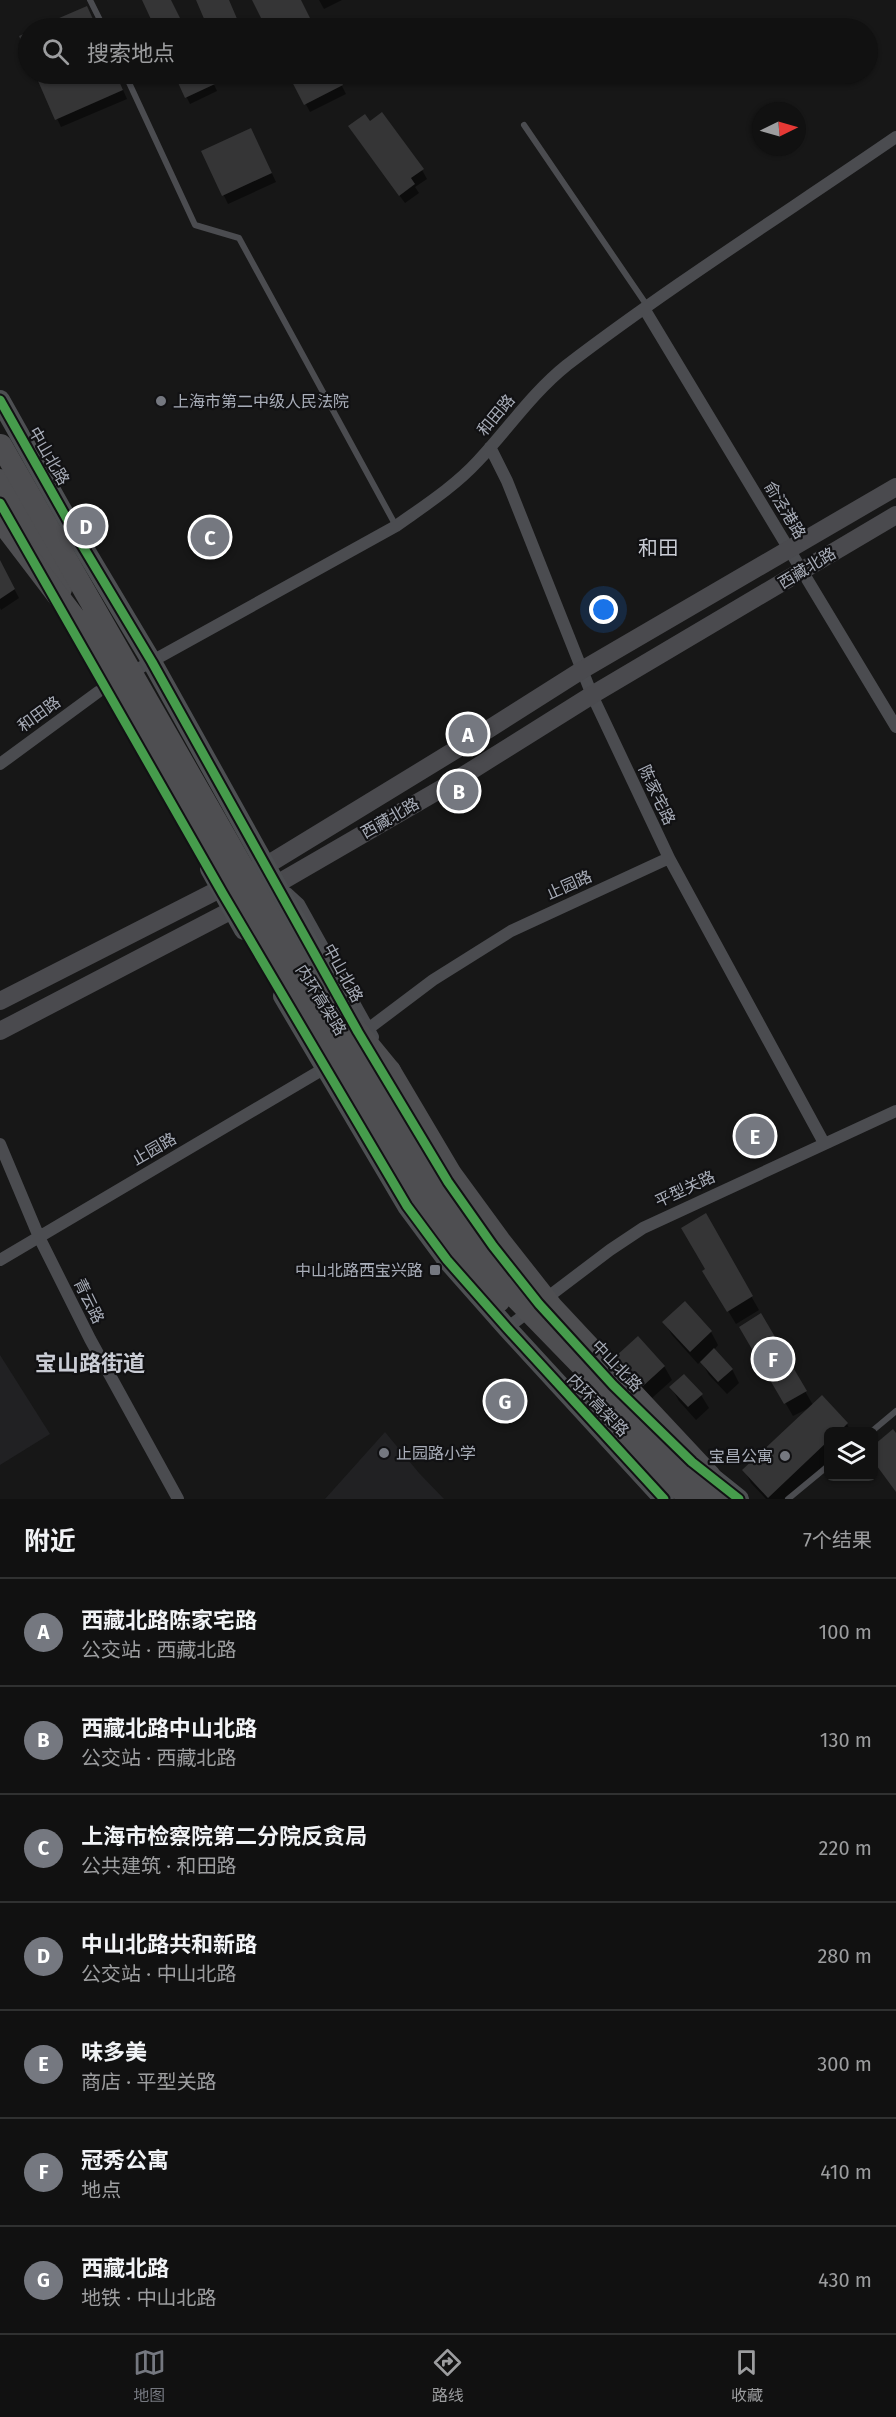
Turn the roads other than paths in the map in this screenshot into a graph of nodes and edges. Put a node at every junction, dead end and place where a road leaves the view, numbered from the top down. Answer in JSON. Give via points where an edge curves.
{"nodes":[{"id":1,"x":90,"y":0,"type":"edge"},
{"id":2,"x":99,"y":18,"type":"edge"},
{"id":3,"x":130,"y":84,"type":"edge"},
{"id":4,"x":524,"y":125,"type":"dead end"},
{"id":5,"x":895,"y":139,"type":"edge"},
{"id":6,"x":647,"y":309,"type":"junction"},
{"id":7,"x":0,"y":384,"type":"edge"},
{"id":8,"x":0,"y":400,"type":"edge"},
{"id":9,"x":0,"y":444,"type":"edge"},
{"id":10,"x":490,"y":447,"type":"junction"},
{"id":11,"x":0,"y":480,"type":"edge"},
{"id":12,"x":50,"y":486,"type":"junction"},
{"id":13,"x":896,"y":487,"type":"edge"},
{"id":14,"x":0,"y":503,"type":"edge"},
{"id":15,"x":896,"y":515,"type":"edge"},
{"id":16,"x":0,"y":520,"type":"edge"},
{"id":17,"x":396,"y":526,"type":"junction"},
{"id":18,"x":790,"y":549,"type":"junction"},
{"id":19,"x":801,"y":571,"type":"junction"},
{"id":20,"x":84,"y":630,"type":"junction"},
{"id":21,"x":152,"y":662,"type":"junction"},
{"id":22,"x":582,"y":670,"type":"junction"},
{"id":23,"x":102,"y":689,"type":"junction"},
{"id":24,"x":592,"y":695,"type":"junction"},
{"id":25,"x":896,"y":727,"type":"edge"},
{"id":26,"x":0,"y":764,"type":"edge"},
{"id":27,"x":669,"y":858,"type":"junction"},
{"id":28,"x":271,"y":874,"type":"junction"},
{"id":29,"x":221,"y":889,"type":"junction"},
{"id":30,"x":232,"y":910,"type":"junction"},
{"id":31,"x":0,"y":1001,"type":"edge"},
{"id":32,"x":0,"y":1031,"type":"edge"},
{"id":33,"x":363,"y":1031,"type":"junction"},
{"id":34,"x":325,"y":1068,"type":"junction"},
{"id":35,"x":896,"y":1111,"type":"edge"},
{"id":36,"x":824,"y":1143,"type":"junction"},
{"id":37,"x":0,"y":1144,"type":"edge"},
{"id":38,"x":39,"y":1236,"type":"junction"},
{"id":39,"x":0,"y":1260,"type":"edge"},
{"id":40,"x":545,"y":1299,"type":"junction"},
{"id":41,"x":507,"y":1328,"type":"junction"},
{"id":42,"x":896,"y":1411,"type":"edge"},
{"id":43,"x":876,"y":1427,"type":"edge"},
{"id":44,"x":824,"y":1469,"type":"edge"},
{"id":45,"x":178,"y":1499,"type":"edge"},
{"id":46,"x":664,"y":1499,"type":"edge"},
{"id":47,"x":693,"y":1499,"type":"edge"},
{"id":48,"x":719,"y":1499,"type":"edge"},
{"id":49,"x":731,"y":1499,"type":"edge"},
{"id":50,"x":739,"y":1499,"type":"edge"},
{"id":51,"x":788,"y":1499,"type":"edge"}],
"edges":[{"from":1,"to":2,"type":"lane"},
{"from":3,"to":17,"type":"lane","via":[[195,225],[239,238]]},
{"from":4,"to":6,"type":"lane"},
{"from":5,"to":6,"type":"street","name":"和田路"},
{"from":6,"to":10,"type":"street","name":"和田路","via":[[549,381]]},
{"from":6,"to":18,"type":"street","name":"俞泾港路"},
{"from":7,"to":12,"type":"main road","via":[[34,444]]},
{"from":8,"to":12,"type":"main road","name":"中山北路"},
{"from":9,"to":48,"type":"highway","name":"内环高架路","bridge":true,"via":[[301,969],[437,1189],[510,1292],[686,1473]]},
{"from":10,"to":17,"type":"street","name":"和田路","via":[[467,472]]},
{"from":10,"to":22,"type":"street","name":"陈家宅路"},
{"from":11,"to":20,"type":"highway","name":"内环高架路","bridge":true},
{"from":12,"to":21,"type":"main road","name":"中山北路"},
{"from":13,"to":18,"type":"main road","name":"西藏北路"},
{"from":14,"to":23,"type":"main road"},
{"from":15,"to":19,"type":"main road","name":"西藏北路"},
{"from":16,"to":20,"type":"highway","bridge":true},
{"from":17,"to":21,"type":"street","name":"和田路"},
{"from":18,"to":19,"type":"street","name":"俞泾港路"},
{"from":18,"to":22,"type":"main road","name":"西藏北路"},
{"from":19,"to":24,"type":"main road","name":"西藏北路"},
{"from":19,"to":25,"type":"street","name":"俞泾港路"},
{"from":20,"to":47,"type":"highway","name":"内环高架路","bridge":true,"via":[[285,979],[424,1204],[498,1300],[673,1484]]},
{"from":21,"to":23,"type":"street","name":"和田路"},
{"from":21,"to":28,"type":"main road","name":"中山北路"},
{"from":22,"to":24,"type":"street","name":"陈家宅路"},
{"from":22,"to":28,"type":"main road","name":"西藏北路"},
{"from":23,"to":26,"type":"street","name":"和田路"},
{"from":23,"to":29,"type":"main road"},
{"from":24,"to":27,"type":"street","name":"陈家宅路"},
{"from":24,"to":28,"type":"main road","name":"西藏北路","via":[[453,782]]},
{"from":27,"to":33,"type":"street","name":"止园路","via":[[503,936]]},
{"from":27,"to":36,"type":"street","name":"陈家宅路"},
{"from":28,"to":29,"type":"main road","name":"西藏北路"},
{"from":28,"to":30,"type":"main road","name":"西藏北路"},
{"from":28,"to":33,"type":"main road","name":"中山北路"},
{"from":29,"to":30,"type":"main road"},
{"from":29,"to":31,"type":"main road","name":"西藏北路"},
{"from":30,"to":32,"type":"main road","name":"西藏北路"},
{"from":30,"to":34,"type":"main road"},
{"from":33,"to":40,"type":"main road","name":"中山北路","via":[[448,1182],[493,1246]]},
{"from":33,"to":49,"type":"highway","bridge":true,"via":[[451,1174],[500,1241],[560,1315]]},
{"from":34,"to":38,"type":"street","name":"止园路"},
{"from":34,"to":41,"type":"main road","via":[[407,1206],[447,1260]]},
{"from":35,"to":36,"type":"street","name":"平型关路"},
{"from":36,"to":40,"type":"street","name":"平型关路","via":[[643,1228]]},
{"from":37,"to":38,"type":"street","name":"青云路"},
{"from":38,"to":39,"type":"street","name":"止园路"},
{"from":38,"to":45,"type":"street","name":"青云路","via":[[90,1339]]},
{"from":40,"to":41,"type":"street","name":"平型关路"},
{"from":40,"to":50,"type":"main road","name":"中山北路","via":[[613,1385],[692,1462]]},
{"from":41,"to":46,"type":"main road"},
{"from":42,"to":43,"type":"lane"},
{"from":44,"to":51,"type":"lane"}]}
